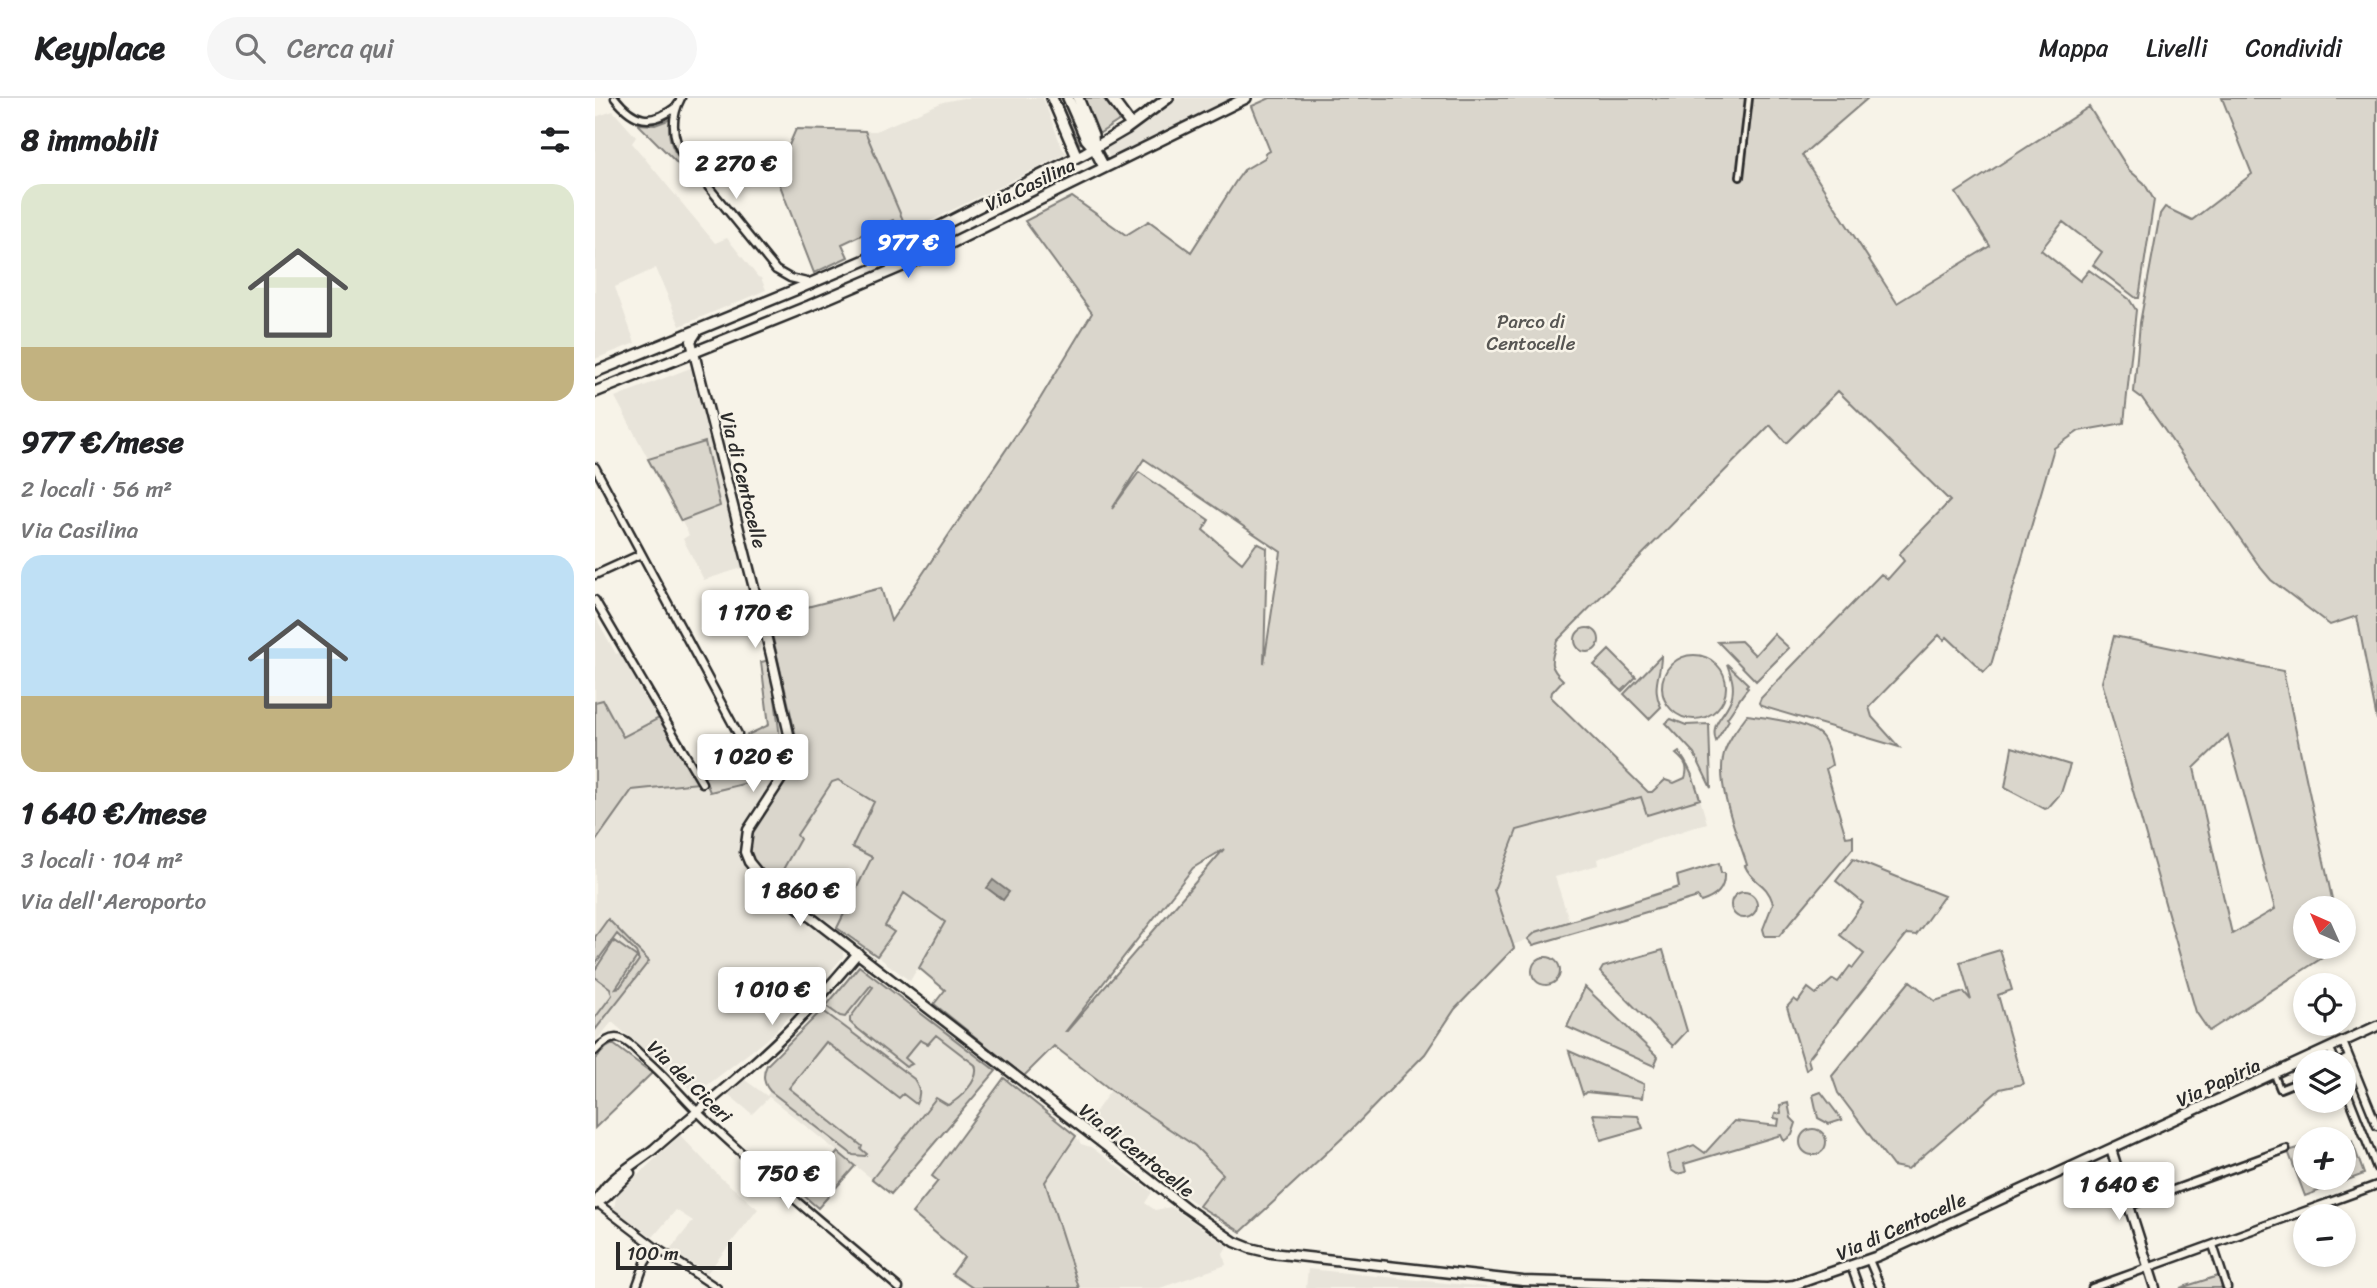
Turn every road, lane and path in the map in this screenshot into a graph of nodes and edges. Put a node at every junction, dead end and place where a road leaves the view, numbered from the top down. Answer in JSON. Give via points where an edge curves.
{"nodes":[{"id":1,"x":615,"y":98,"type":"edge"},
{"id":2,"x":681,"y":98,"type":"edge"},
{"id":3,"x":1052,"y":98,"type":"edge"},
{"id":4,"x":1067,"y":98,"type":"edge"},
{"id":5,"x":1078,"y":98,"type":"edge"},
{"id":6,"x":1111,"y":98,"type":"edge"},
{"id":7,"x":1168,"y":98,"type":"edge"},
{"id":8,"x":1246,"y":98,"type":"edge"},
{"id":9,"x":1749,"y":98,"type":"edge"},
{"id":10,"x":676,"y":107,"type":"junction"},
{"id":11,"x":1131,"y":125,"type":"junction"},
{"id":12,"x":1094,"y":148,"type":"junction"},
{"id":13,"x":1077,"y":157,"type":"junction"},
{"id":14,"x":1104,"y":167,"type":"junction"},
{"id":15,"x":1740,"y":177,"type":"dead end"},
{"id":16,"x":813,"y":283,"type":"junction"},
{"id":17,"x":698,"y":330,"type":"junction"},
{"id":18,"x":694,"y":351,"type":"junction"},
{"id":19,"x":595,"y":371,"type":"edge"},
{"id":20,"x":595,"y":392,"type":"edge"},
{"id":21,"x":595,"y":467,"type":"edge"},
{"id":22,"x":641,"y":554,"type":"junction"},
{"id":23,"x":595,"y":575,"type":"edge"},
{"id":24,"x":595,"y":600,"type":"edge"},
{"id":25,"x":738,"y":734,"type":"dead end"},
{"id":26,"x":702,"y":783,"type":"dead end"},
{"id":27,"x":858,"y":953,"type":"junction"},
{"id":28,"x":2377,"y":1026,"type":"edge"},
{"id":29,"x":2343,"y":1042,"type":"junction"},
{"id":30,"x":2330,"y":1049,"type":"joint"},
{"id":31,"x":2346,"y":1050,"type":"edge"},
{"id":32,"x":595,"y":1051,"type":"edge"},
{"id":33,"x":2273,"y":1074,"type":"junction"},
{"id":34,"x":2356,"y":1074,"type":"edge"},
{"id":35,"x":2293,"y":1084,"type":"edge"},
{"id":36,"x":697,"y":1111,"type":"junction"},
{"id":37,"x":2355,"y":1113,"type":"edge"},
{"id":38,"x":2377,"y":1126,"type":"edge"},
{"id":39,"x":2111,"y":1149,"type":"junction"},
{"id":40,"x":2286,"y":1149,"type":"dead end"},
{"id":41,"x":2377,"y":1168,"type":"edge"},
{"id":42,"x":2377,"y":1185,"type":"edge"},
{"id":43,"x":596,"y":1203,"type":"edge"},
{"id":44,"x":2129,"y":1206,"type":"junction"},
{"id":45,"x":2213,"y":1245,"type":"junction"},
{"id":46,"x":655,"y":1247,"type":"junction"},
{"id":47,"x":1869,"y":1260,"type":"junction"},
{"id":48,"x":1851,"y":1266,"type":"junction"},
{"id":49,"x":2149,"y":1268,"type":"junction"},
{"id":50,"x":1624,"y":1286,"type":"edge"},
{"id":51,"x":1791,"y":1287,"type":"edge"},
{"id":52,"x":636,"y":1288,"type":"edge"},
{"id":53,"x":717,"y":1288,"type":"edge"},
{"id":54,"x":899,"y":1288,"type":"edge"},
{"id":55,"x":1859,"y":1288,"type":"edge"},
{"id":56,"x":1881,"y":1288,"type":"edge"},
{"id":57,"x":2092,"y":1288,"type":"edge"},
{"id":58,"x":2155,"y":1288,"type":"edge"},
{"id":59,"x":2227,"y":1288,"type":"edge"}],
"edges":[{"from":1,"to":10,"type":"street","via":[[628,113],[642,118],[656,118]]},
{"from":2,"to":10,"type":"street"},
{"from":3,"to":13,"type":"main road"},
{"from":4,"to":12,"type":"main road"},
{"from":5,"to":12,"type":"main road"},
{"from":6,"to":11,"type":"main road"},
{"from":7,"to":11,"type":"main road","name":"Via Casilina"},
{"from":8,"to":14,"type":"main road","name":"Via Casilina"},
{"from":9,"to":15,"type":"street"},
{"from":10,"to":16,"type":"street","via":[[674,139],[685,158],[776,270]]},
{"from":11,"to":12,"type":"main road","name":"Via Casilina"},
{"from":12,"to":13,"type":"main road","name":"Via Casilina"},
{"from":12,"to":14,"type":"main road"},
{"from":13,"to":16,"type":"main road","name":"Via Casilina","via":[[912,240]]},
{"from":14,"to":18,"type":"main road","name":"Via Casilina","via":[[921,258]]},
{"from":16,"to":17,"type":"main road","name":"Via Casilina"},
{"from":17,"to":18,"type":"street","name":"Via di Centocelle","via":[[691,339]]},
{"from":17,"to":19,"type":"main road","name":"Via Casilina"},
{"from":18,"to":20,"type":"main road","name":"Via Casilina"},
{"from":18,"to":27,"type":"street","name":"Via di Centocelle","via":[[791,743],[787,770],[752,823],[745,852],[762,878]]},
{"from":21,"to":22,"type":"street"},
{"from":22,"to":23,"type":"street"},
{"from":22,"to":25,"type":"street"},
{"from":24,"to":26,"type":"street"},
{"from":27,"to":36,"type":"street","via":[[784,1035]]},
{"from":27,"to":50,"type":"street","name":"Via di Centocelle","via":[[1186,1208],[1242,1245],[1271,1253],[1524,1281]]},
{"from":28,"to":29,"type":"street","name":"Via Papiria"},
{"from":29,"to":30,"type":"street","name":"Via Papiria"},
{"from":29,"to":31,"type":"street"},
{"from":30,"to":33,"type":"street","name":"Via Papiria"},
{"from":32,"to":36,"type":"street","name":"Via dei Ciceri","via":[[616,1038],[628,1043]]},
{"from":33,"to":35,"type":"street","via":[[2280,1089]]},
{"from":33,"to":39,"type":"street","name":"Via Papiria"},
{"from":34,"to":38,"type":"street"},
{"from":36,"to":43,"type":"street"},
{"from":36,"to":54,"type":"street","name":"Via dei Ciceri"},
{"from":37,"to":41,"type":"street"},
{"from":39,"to":44,"type":"street"},
{"from":39,"to":47,"type":"street","name":"Via di Centocelle"},
{"from":40,"to":44,"type":"street"},
{"from":42,"to":45,"type":"street"},
{"from":43,"to":46,"type":"street"},
{"from":44,"to":49,"type":"street"},
{"from":45,"to":49,"type":"street"},
{"from":45,"to":59,"type":"street"},
{"from":46,"to":52,"type":"street"},
{"from":46,"to":53,"type":"street"},
{"from":47,"to":48,"type":"street","name":"Via di Centocelle"},
{"from":47,"to":56,"type":"street"},
{"from":48,"to":51,"type":"street","name":"Via di Centocelle"},
{"from":48,"to":55,"type":"street"},
{"from":49,"to":57,"type":"street"},
{"from":49,"to":58,"type":"street"},
{"from":50,"to":51,"type":"street","name":"Via di Centocelle"}]}
